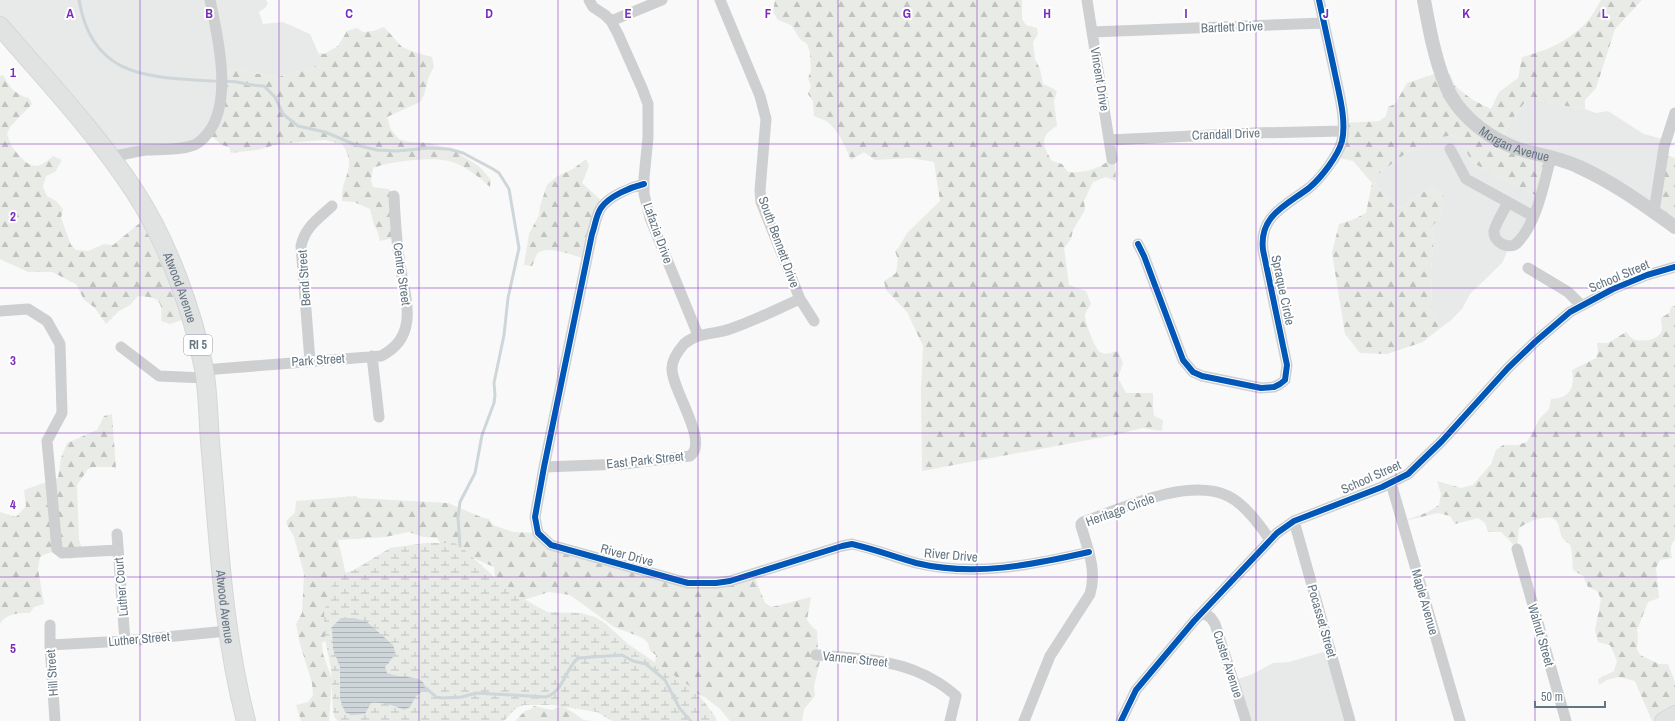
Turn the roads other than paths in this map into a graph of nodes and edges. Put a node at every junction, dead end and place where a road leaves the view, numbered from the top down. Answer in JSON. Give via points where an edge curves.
{"nodes":[{"id":1,"x":210,"y":0,"type":"edge"},
{"id":2,"x":589,"y":0,"type":"edge"},
{"id":3,"x":662,"y":0,"type":"edge"},
{"id":4,"x":720,"y":0,"type":"edge"},
{"id":5,"x":1087,"y":0,"type":"edge"},
{"id":6,"x":1319,"y":0,"type":"edge"},
{"id":7,"x":1424,"y":0,"type":"edge"},
{"id":8,"x":611,"y":21,"type":"junction"},
{"id":9,"x":1324,"y":23,"type":"junction"},
{"id":10,"x":0,"y":26,"type":"edge"},
{"id":11,"x":1092,"y":32,"type":"junction"},
{"id":12,"x":1675,"y":113,"type":"edge"},
{"id":13,"x":1343,"y":131,"type":"junction"},
{"id":14,"x":1109,"y":140,"type":"junction"},
{"id":15,"x":1450,"y":149,"type":"dead end"},
{"id":16,"x":110,"y":157,"type":"junction"},
{"id":17,"x":1551,"y":157,"type":"junction"},
{"id":18,"x":1112,"y":159,"type":"dead end"},
{"id":19,"x":644,"y":184,"type":"junction"},
{"id":20,"x":394,"y":196,"type":"dead end"},
{"id":21,"x":1508,"y":202,"type":"junction"},
{"id":22,"x":332,"y":206,"type":"dead end"},
{"id":23,"x":1654,"y":212,"type":"junction"},
{"id":24,"x":1533,"y":216,"type":"junction"},
{"id":25,"x":1675,"y":226,"type":"edge"},
{"id":26,"x":1138,"y":244,"type":"dead end"},
{"id":27,"x":1675,"y":267,"type":"edge"},
{"id":28,"x":1528,"y":268,"type":"dead end"},
{"id":29,"x":800,"y":299,"type":"junction"},
{"id":30,"x":1581,"y":305,"type":"junction"},
{"id":31,"x":0,"y":312,"type":"edge"},
{"id":32,"x":814,"y":321,"type":"dead end"},
{"id":33,"x":698,"y":335,"type":"junction"},
{"id":34,"x":121,"y":347,"type":"dead end"},
{"id":35,"x":372,"y":356,"type":"junction"},
{"id":36,"x":310,"y":361,"type":"junction"},
{"id":37,"x":204,"y":374,"type":"junction"},
{"id":38,"x":379,"y":417,"type":"dead end"},
{"id":39,"x":544,"y":466,"type":"junction"},
{"id":40,"x":1391,"y":483,"type":"junction"},
{"id":41,"x":1294,"y":521,"type":"junction"},
{"id":42,"x":117,"y":534,"type":"dead end"},
{"id":43,"x":1270,"y":540,"type":"junction"},
{"id":44,"x":1517,"y":549,"type":"dead end"},
{"id":45,"x":118,"y":550,"type":"junction"},
{"id":46,"x":1089,"y":552,"type":"junction"},
{"id":47,"x":1203,"y":612,"type":"junction"},
{"id":48,"x":50,"y":625,"type":"dead end"},
{"id":49,"x":227,"y":631,"type":"junction"},
{"id":50,"x":126,"y":641,"type":"junction"},
{"id":51,"x":50,"y":645,"type":"junction"},
{"id":52,"x":816,"y":655,"type":"dead end"},
{"id":53,"x":1675,"y":714,"type":"edge"},
{"id":54,"x":1122,"y":718,"type":"edge"},
{"id":55,"x":55,"y":721,"type":"edge"},
{"id":56,"x":246,"y":721,"type":"edge"},
{"id":57,"x":950,"y":721,"type":"edge"},
{"id":58,"x":1024,"y":721,"type":"edge"},
{"id":59,"x":1134,"y":721,"type":"edge"},
{"id":60,"x":1246,"y":721,"type":"edge"},
{"id":61,"x":1350,"y":721,"type":"edge"},
{"id":62,"x":1460,"y":721,"type":"edge"},
{"id":63,"x":1566,"y":721,"type":"edge"},
{"id":64,"x":1663,"y":721,"type":"edge"}],
"edges":[{"from":1,"to":16,"type":"street","via":[[222,75],[222,98],[218,115],[210,130],[199,142],[182,149],[146,150]]},
{"from":2,"to":8,"type":"street","name":"Lafazia Drive","via":[[593,7]]},
{"from":3,"to":8,"type":"street"},
{"from":4,"to":29,"type":"street","name":"South Bennett Drive","via":[[765,113],[761,202]]},
{"from":5,"to":11,"type":"street","name":"Vincent Drive"},
{"from":6,"to":9,"type":"street","name":"Spraque Circle"},
{"from":7,"to":17,"type":"street","name":"Morgan Avenue","via":[[1437,57],[1451,96],[1459,107],[1478,126],[1502,142],[1527,152]]},
{"from":8,"to":19,"type":"street","name":"Lafazia Drive","via":[[648,104]]},
{"from":9,"to":11,"type":"street","name":"Bartlett Drive"},
{"from":9,"to":13,"type":"street","name":"Spraque Circle","via":[[1341,102]]},
{"from":10,"to":16,"type":"main road","name":"Atwood Avenue","number":"RI 5"},
{"from":11,"to":14,"type":"street","name":"Vincent Drive"},
{"from":12,"to":23,"type":"street","via":[[1664,147]]},
{"from":13,"to":14,"type":"street","name":"Crandall Drive","via":[[1254,132]]},
{"from":13,"to":26,"type":"street","name":"Spraque Circle","via":[[1342,141],[1330,163],[1310,187],[1273,215],[1263,235],[1263,250],[1287,365],[1285,380],[1280,384],[1268,388],[1251,387],[1193,372],[1183,360]]},
{"from":14,"to":18,"type":"street","name":"Vincent Drive"},
{"from":15,"to":21,"type":"street","via":[[1466,179]]},
{"from":16,"to":37,"type":"main road","name":"Atwood Avenue","number":"RI 5","via":[[150,216],[165,248],[195,333]]},
{"from":17,"to":23,"type":"street","name":"Morgan Avenue","via":[[1603,179]]},
{"from":17,"to":24,"type":"street"},
{"from":19,"to":33,"type":"street","name":"Lafazia Drive","via":[[650,218]]},
{"from":19,"to":39,"type":"street","name":"River Drive","via":[[611,198],[601,207],[598,215]]},
{"from":20,"to":35,"type":"street","name":"Centre Street","via":[[399,258],[408,313],[400,343],[381,356]]},
{"from":21,"to":24,"type":"street"},
{"from":21,"to":24,"type":"street","via":[[1494,231],[1496,238],[1503,245],[1512,246],[1516,243]]},
{"from":22,"to":36,"type":"street","name":"Bend Street","via":[[308,228],[302,238]]},
{"from":23,"to":25,"type":"street","name":"Morgan Avenue"},
{"from":27,"to":30,"type":"street","name":"School Street","via":[[1647,275]]},
{"from":28,"to":30,"type":"street","via":[[1568,292]]},
{"from":29,"to":32,"type":"street","name":"South Bennett Drive"},
{"from":29,"to":33,"type":"street","name":"East Park Street","via":[[730,329]]},
{"from":30,"to":40,"type":"street","name":"School Street","via":[[1524,352],[1413,470]]},
{"from":31,"to":45,"type":"street","via":[[28,309],[47,321],[60,344],[62,412],[47,441],[57,549],[62,553]]},
{"from":33,"to":39,"type":"street","name":"East Park Street","via":[[679,350],[674,357],[672,368],[672,378],[695,432],[697,446],[694,453],[690,456],[623,464]]},
{"from":34,"to":37,"type":"street","via":[[159,376]]},
{"from":35,"to":36,"type":"street","name":"Park Street"},
{"from":35,"to":38,"type":"street"},
{"from":36,"to":37,"type":"street","name":"Park Street"},
{"from":37,"to":49,"type":"main road","name":"Atwood Avenue","number":"RI 5"},
{"from":39,"to":46,"type":"street","name":"River Drive","via":[[535,517],[538,533],[542,538],[551,545],[688,583],[730,581],[852,544],[917,563],[973,570],[1024,566]]},
{"from":40,"to":41,"type":"street","name":"School Street"},
{"from":40,"to":62,"type":"street","name":"Maple Avenue"},
{"from":41,"to":43,"type":"street","name":"School Street"},
{"from":41,"to":61,"type":"street","name":"Pocasset Street"},
{"from":42,"to":45,"type":"street","name":"Luther Court"},
{"from":43,"to":46,"type":"street","name":"Heritage Circle","via":[[1254,517],[1228,496],[1211,490],[1190,489],[1161,495],[1083,522],[1081,526]]},
{"from":43,"to":47,"type":"street","name":"School Street"},
{"from":44,"to":63,"type":"street","name":"Walnut Street"},
{"from":45,"to":50,"type":"street","name":"Luther Court"},
{"from":46,"to":58,"type":"street","name":"Heritage Circle","via":[[1093,576],[1090,594],[1050,656]]},
{"from":47,"to":54,"type":"street","name":"School Street","via":[[1136,690]]},
{"from":47,"to":60,"type":"street","name":"Custer Avenue","via":[[1215,624]]},
{"from":48,"to":51,"type":"street","name":"Hill Street"},
{"from":49,"to":50,"type":"street","name":"Luther Street"},
{"from":49,"to":56,"type":"main road","name":"Atwood Avenue","number":"RI 5"},
{"from":50,"to":51,"type":"street","name":"Luther Street"},
{"from":51,"to":55,"type":"street","name":"Hill Street"},
{"from":52,"to":57,"type":"street","name":"Vanner Street","via":[[890,662],[933,679],[956,696]]},
{"from":53,"to":64,"type":"main road"},
{"from":54,"to":59,"type":"street"}]}
